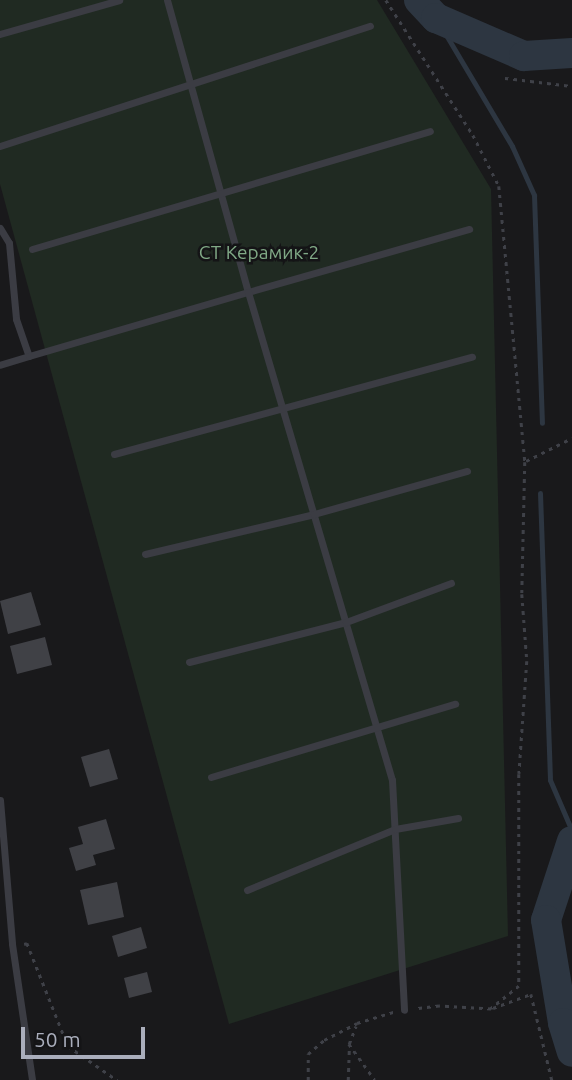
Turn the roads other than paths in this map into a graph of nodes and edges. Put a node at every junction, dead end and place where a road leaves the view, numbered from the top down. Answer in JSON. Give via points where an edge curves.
{"nodes":[{"id":1,"x":118,"y":0,"type":"edge"},
{"id":2,"x":167,"y":0,"type":"edge"},
{"id":3,"x":370,"y":26,"type":"dead end"},
{"id":4,"x":0,"y":34,"type":"edge"},
{"id":5,"x":190,"y":83,"type":"junction"},
{"id":6,"x":430,"y":131,"type":"dead end"},
{"id":7,"x":0,"y":146,"type":"edge"},
{"id":8,"x":220,"y":191,"type":"junction"},
{"id":9,"x":0,"y":228,"type":"edge"},
{"id":10,"x":469,"y":229,"type":"dead end"},
{"id":11,"x":32,"y":249,"type":"dead end"},
{"id":12,"x":248,"y":292,"type":"junction"},
{"id":13,"x":29,"y":356,"type":"junction"},
{"id":14,"x":472,"y":357,"type":"dead end"},
{"id":15,"x":0,"y":365,"type":"edge"},
{"id":16,"x":282,"y":408,"type":"junction"},
{"id":17,"x":114,"y":454,"type":"dead end"},
{"id":18,"x":467,"y":471,"type":"dead end"},
{"id":19,"x":314,"y":514,"type":"junction"},
{"id":20,"x":145,"y":554,"type":"dead end"},
{"id":21,"x":451,"y":583,"type":"dead end"},
{"id":22,"x":346,"y":622,"type":"junction"},
{"id":23,"x":189,"y":662,"type":"dead end"},
{"id":24,"x":455,"y":704,"type":"dead end"},
{"id":25,"x":376,"y":725,"type":"junction"},
{"id":26,"x":211,"y":777,"type":"dead end"},
{"id":27,"x":0,"y":800,"type":"edge"},
{"id":28,"x":458,"y":818,"type":"dead end"},
{"id":29,"x":395,"y":829,"type":"junction"},
{"id":30,"x":247,"y":890,"type":"dead end"},
{"id":31,"x":404,"y":1010,"type":"road end"},
{"id":32,"x":32,"y":1080,"type":"edge"}],
"edges":[{"from":1,"to":4,"type":"lane"},
{"from":2,"to":5,"type":"lane"},
{"from":3,"to":5,"type":"lane"},
{"from":5,"to":7,"type":"lane"},
{"from":5,"to":8,"type":"lane"},
{"from":6,"to":8,"type":"lane"},
{"from":8,"to":11,"type":"lane"},
{"from":8,"to":12,"type":"lane"},
{"from":9,"to":13,"type":"lane","via":[[9,243],[16,319]]},
{"from":10,"to":12,"type":"lane"},
{"from":12,"to":13,"type":"lane"},
{"from":12,"to":16,"type":"lane"},
{"from":13,"to":15,"type":"lane"},
{"from":14,"to":16,"type":"lane"},
{"from":16,"to":17,"type":"lane"},
{"from":16,"to":19,"type":"lane"},
{"from":18,"to":19,"type":"lane"},
{"from":19,"to":20,"type":"lane"},
{"from":19,"to":22,"type":"lane"},
{"from":21,"to":22,"type":"lane"},
{"from":22,"to":23,"type":"lane"},
{"from":22,"to":25,"type":"lane"},
{"from":24,"to":25,"type":"lane"},
{"from":25,"to":26,"type":"lane"},
{"from":25,"to":29,"type":"lane","via":[[393,780]]},
{"from":27,"to":32,"type":"lane","via":[[12,941]]},
{"from":28,"to":29,"type":"lane"},
{"from":29,"to":30,"type":"lane"},
{"from":29,"to":31,"type":"lane"}]}
